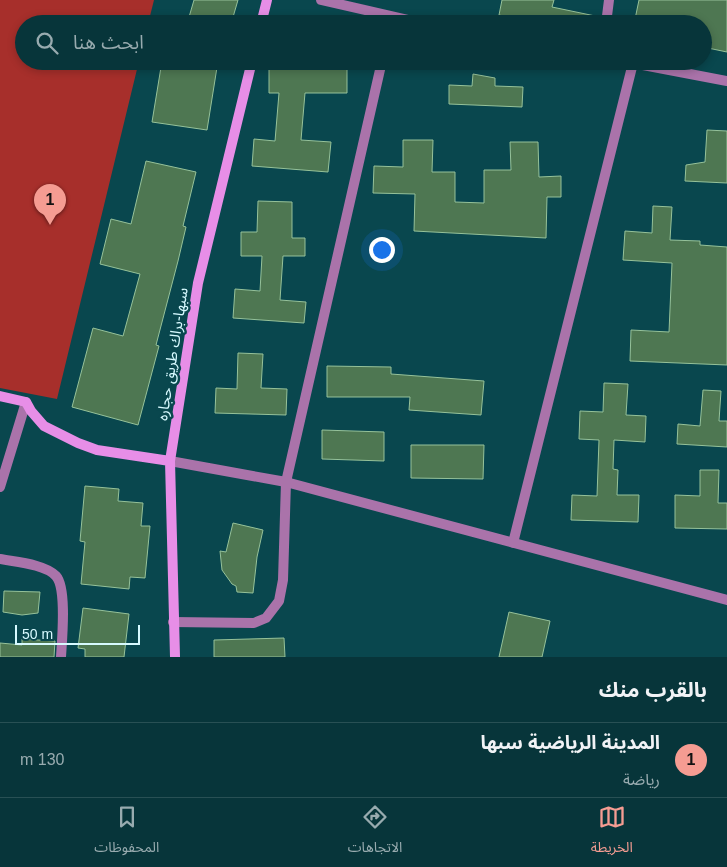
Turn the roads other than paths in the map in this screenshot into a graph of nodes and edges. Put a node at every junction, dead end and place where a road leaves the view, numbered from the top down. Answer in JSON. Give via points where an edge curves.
{"nodes":[{"id":1,"x":267,"y":0,"type":"edge"},
{"id":2,"x":321,"y":0,"type":"edge"},
{"id":3,"x":609,"y":0,"type":"edge"},
{"id":4,"x":263,"y":15,"type":"edge"},
{"id":5,"x":374,"y":15,"type":"edge"},
{"id":6,"x":607,"y":15,"type":"edge"},
{"id":7,"x":250,"y":70,"type":"edge"},
{"id":8,"x":380,"y":70,"type":"edge"},
{"id":9,"x":631,"y":70,"type":"edge"},
{"id":10,"x":670,"y":70,"type":"edge"},
{"id":11,"x":727,"y":81,"type":"edge"},
{"id":12,"x":0,"y":396,"type":"edge"},
{"id":13,"x":26,"y":402,"type":"junction"},
{"id":14,"x":170,"y":461,"type":"junction"},
{"id":15,"x":286,"y":482,"type":"junction"},
{"id":16,"x":0,"y":487,"type":"edge"},
{"id":17,"x":512,"y":543,"type":"junction"},
{"id":18,"x":0,"y":559,"type":"edge"},
{"id":19,"x":727,"y":600,"type":"edge"},
{"id":20,"x":173,"y":622,"type":"junction"},
{"id":21,"x":61,"y":657,"type":"edge"},
{"id":22,"x":175,"y":657,"type":"edge"}],
"edges":[{"from":1,"to":4,"type":"main road"},
{"from":2,"to":5,"type":"street"},
{"from":3,"to":6,"type":"street"},
{"from":7,"to":14,"type":"main road","name":"سبها-براك طريق حجاره","via":[[198,283]]},
{"from":8,"to":15,"type":"street"},
{"from":9,"to":17,"type":"street"},
{"from":10,"to":11,"type":"street"},
{"from":12,"to":13,"type":"main road"},
{"from":13,"to":14,"type":"main road","via":[[44,426],[78,443],[106,452]]},
{"from":13,"to":16,"type":"street"},
{"from":14,"to":15,"type":"street"},
{"from":14,"to":20,"type":"main road","name":"سبها-براك طريق حجاره"},
{"from":15,"to":17,"type":"street"},
{"from":15,"to":20,"type":"street","via":[[283,580],[279,602],[266,618],[254,623]]},
{"from":17,"to":19,"type":"street"},
{"from":18,"to":21,"type":"street","via":[[38,566],[56,576],[63,602]]},
{"from":20,"to":22,"type":"main road","name":"سبها-براك طريق حجاره"}]}
